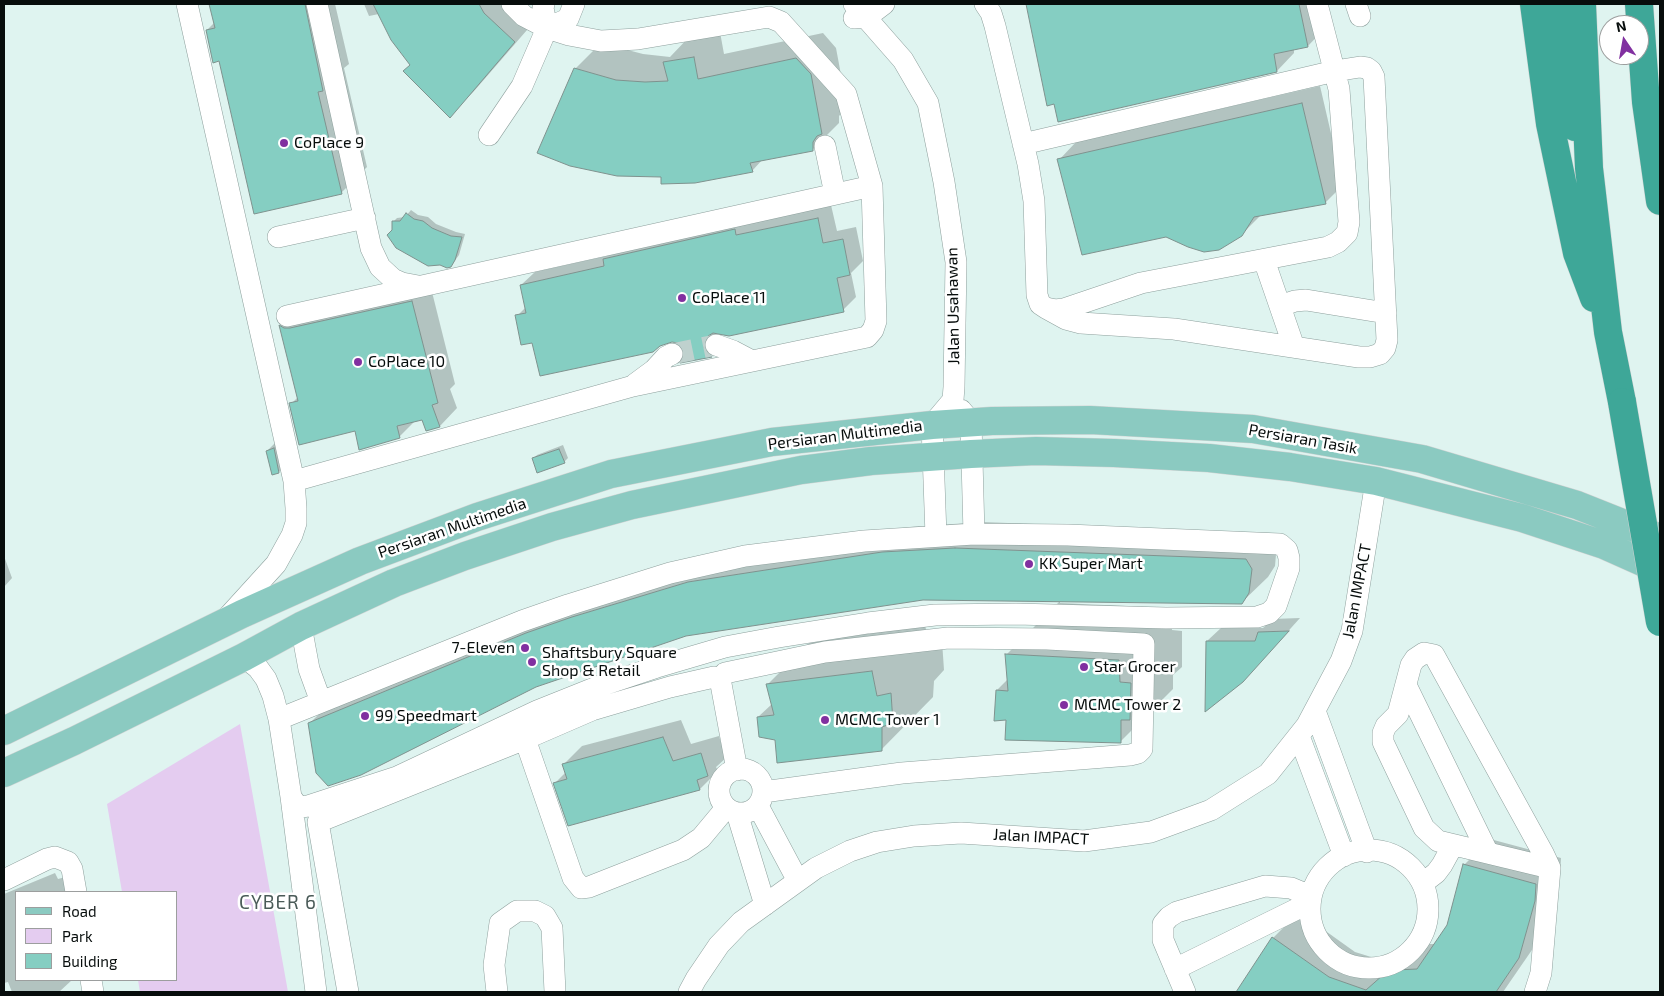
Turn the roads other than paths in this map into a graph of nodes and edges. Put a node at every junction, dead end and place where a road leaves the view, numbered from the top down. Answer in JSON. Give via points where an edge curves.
{"nodes":[{"id":1,"x":187,"y":4,"type":"edge"},
{"id":2,"x":317,"y":4,"type":"edge"},
{"id":3,"x":512,"y":4,"type":"edge"},
{"id":4,"x":544,"y":4,"type":"edge"},
{"id":5,"x":574,"y":4,"type":"edge"},
{"id":6,"x":884,"y":4,"type":"edge"},
{"id":7,"x":985,"y":4,"type":"edge"},
{"id":8,"x":1317,"y":4,"type":"edge"},
{"id":9,"x":1534,"y":4,"type":"edge"},
{"id":10,"x":1558,"y":4,"type":"edge"},
{"id":11,"x":1582,"y":4,"type":"edge"},
{"id":12,"x":1639,"y":4,"type":"edge"},
{"id":13,"x":852,"y":11,"type":"edge"},
{"id":14,"x":547,"y":28,"type":"junction"},
{"id":15,"x":1335,"y":71,"type":"junction"},
{"id":16,"x":489,"y":134,"type":"dead end"},
{"id":17,"x":1660,"y":140,"type":"edge"},
{"id":18,"x":1023,"y":144,"type":"junction"},
{"id":19,"x":825,"y":146,"type":"dead end"},
{"id":20,"x":1589,"y":168,"type":"junction"},
{"id":21,"x":1656,"y":174,"type":"junction"},
{"id":22,"x":872,"y":186,"type":"junction"},
{"id":23,"x":835,"y":194,"type":"junction"},
{"id":24,"x":1660,"y":201,"type":"edge"},
{"id":25,"x":365,"y":218,"type":"junction"},
{"id":26,"x":278,"y":238,"type":"dead end"},
{"id":27,"x":1264,"y":260,"type":"junction"},
{"id":28,"x":420,"y":286,"type":"junction"},
{"id":29,"x":1280,"y":306,"type":"junction"},
{"id":30,"x":1051,"y":309,"type":"junction"},
{"id":31,"x":1386,"y":313,"type":"junction"},
{"id":32,"x":287,"y":316,"type":"dead end"},
{"id":33,"x":1608,"y":332,"type":"junction"},
{"id":34,"x":716,"y":345,"type":"tunnel mouth"},
{"id":35,"x":1294,"y":347,"type":"junction"},
{"id":36,"x":672,"y":354,"type":"tunnel mouth"},
{"id":37,"x":752,"y":361,"type":"junction"},
{"id":38,"x":633,"y":386,"type":"junction"},
{"id":39,"x":953,"y":400,"type":"junction"},
{"id":40,"x":971,"y":422,"type":"junction"},
{"id":41,"x":932,"y":425,"type":"junction"},
{"id":42,"x":971,"y":454,"type":"junction"},
{"id":43,"x":933,"y":456,"type":"junction"},
{"id":44,"x":294,"y":481,"type":"junction"},
{"id":45,"x":1376,"y":481,"type":"junction"},
{"id":46,"x":974,"y":534,"type":"junction"},
{"id":47,"x":936,"y":536,"type":"junction"},
{"id":48,"x":1660,"y":538,"type":"edge"},
{"id":49,"x":1660,"y":570,"type":"edge"},
{"id":50,"x":1660,"y":622,"type":"edge"},
{"id":51,"x":220,"y":625,"type":"junction"},
{"id":52,"x":301,"y":626,"type":"junction"},
{"id":53,"x":244,"y":657,"type":"junction"},
{"id":54,"x":720,"y":678,"type":"junction"},
{"id":55,"x":1406,"y":685,"type":"junction"},
{"id":56,"x":321,"y":702,"type":"junction"},
{"id":57,"x":1315,"y":711,"type":"junction"},
{"id":58,"x":279,"y":719,"type":"junction"},
{"id":59,"x":4,"y":731,"type":"edge"},
{"id":60,"x":1299,"y":736,"type":"junction"},
{"id":61,"x":525,"y":739,"type":"junction"},
{"id":62,"x":74,"y":741,"type":"junction"},
{"id":63,"x":737,"y":770,"type":"junction"},
{"id":64,"x":4,"y":773,"type":"edge"},
{"id":65,"x":4,"y":778,"type":"edge"},
{"id":66,"x":291,"y":796,"type":"junction"},
{"id":67,"x":761,"y":799,"type":"junction"},
{"id":68,"x":732,"y":810,"type":"junction"},
{"id":69,"x":1453,"y":845,"type":"junction"},
{"id":70,"x":1366,"y":852,"type":"junction"},
{"id":71,"x":1488,"y":853,"type":"junction"},
{"id":72,"x":1344,"y":856,"type":"junction"},
{"id":73,"x":1550,"y":868,"type":"junction"},
{"id":74,"x":4,"y":880,"type":"edge"},
{"id":75,"x":798,"y":881,"type":"junction"},
{"id":76,"x":1423,"y":883,"type":"junction"},
{"id":77,"x":76,"y":891,"type":"edge"},
{"id":78,"x":1310,"y":899,"type":"junction"},
{"id":79,"x":765,"y":905,"type":"junction"},
{"id":80,"x":1175,"y":969,"type":"junction"},
{"id":81,"x":316,"y":992,"type":"edge"},
{"id":82,"x":348,"y":992,"type":"edge"},
{"id":83,"x":496,"y":992,"type":"edge"},
{"id":84,"x":554,"y":992,"type":"edge"},
{"id":85,"x":689,"y":992,"type":"edge"},
{"id":86,"x":1185,"y":992,"type":"edge"},
{"id":87,"x":1535,"y":992,"type":"edge"}],
"edges":[{"from":1,"to":44,"type":"street"},
{"from":2,"to":25,"type":"street"},
{"from":3,"to":14,"type":"street","via":[[524,16]]},
{"from":4,"to":14,"type":"street"},
{"from":5,"to":14,"type":"street","via":[[568,19]]},
{"from":6,"to":13,"type":"street"},
{"from":7,"to":18,"type":"street","via":[[995,26]]},
{"from":8,"to":15,"type":"street"},
{"from":9,"to":33,"type":"highway","via":[[1550,124],[1576,253]]},
{"from":10,"to":20,"type":"highway","via":[[1570,112]]},
{"from":11,"to":20,"type":"highway"},
{"from":12,"to":21,"type":"highway","via":[[1646,102]]},
{"from":13,"to":39,"type":"street","name":"Jalan Usahawan","via":[[917,109],[938,153],[956,262]]},
{"from":14,"to":16,"type":"street","via":[[522,86]]},
{"from":14,"to":22,"type":"street","via":[[601,40],[638,39],[769,17],[781,22],[846,94]]},
{"from":15,"to":18,"type":"street"},
{"from":15,"to":27,"type":"street","via":[[1349,222],[1347,233],[1328,247]]},
{"from":15,"to":31,"type":"street","via":[[1360,67],[1371,71],[1374,77]]},
{"from":17,"to":21,"type":"highway"},
{"from":18,"to":30,"type":"street","via":[[1034,201],[1037,295],[1040,304]]},
{"from":19,"to":23,"type":"street"},
{"from":20,"to":33,"type":"highway"},
{"from":21,"to":24,"type":"highway"},
{"from":22,"to":23,"type":"street"},
{"from":22,"to":37,"type":"street","via":[[876,321],[873,330],[868,336]]},
{"from":23,"to":28,"type":"street"},
{"from":25,"to":26,"type":"street"},
{"from":25,"to":28,"type":"street","via":[[371,248],[380,267],[393,279]]},
{"from":27,"to":29,"type":"street"},
{"from":27,"to":30,"type":"street","via":[[1141,282],[1064,308]]},
{"from":28,"to":32,"type":"street"},
{"from":29,"to":31,"type":"street","via":[[1306,300]]},
{"from":29,"to":35,"type":"street"},
{"from":30,"to":35,"type":"street","via":[[1066,319],[1081,323],[1174,328]]},
{"from":31,"to":35,"type":"street","via":[[1387,340],[1380,354],[1359,357]]},
{"from":33,"to":50,"type":"highway","bridge":true},
{"from":34,"to":37,"type":"street"},
{"from":36,"to":38,"type":"street"},
{"from":37,"to":38,"type":"street"},
{"from":38,"to":44,"type":"street"},
{"from":39,"to":40,"type":"street"},
{"from":39,"to":41,"type":"street"},
{"from":40,"to":41,"type":"main road","name":"Persiaran Tasik"},
{"from":40,"to":42,"type":"street"},
{"from":40,"to":48,"type":"main road","name":"Persiaran Tasik","via":[[1090,420],[1253,429],[1422,459],[1576,505]]},
{"from":41,"to":43,"type":"street"},
{"from":41,"to":51,"type":"main road","name":"Persiaran Multimedia","via":[[772,442],[611,474],[477,517],[360,561]]},
{"from":42,"to":43,"type":"main road","name":"Persiaran Tasik"},
{"from":42,"to":45,"type":"main road","name":"Persiaran Tasik","via":[[1036,451],[1209,458]]},
{"from":42,"to":46,"type":"street"},
{"from":43,"to":47,"type":"street"},
{"from":43,"to":52,"type":"main road","name":"Persiaran Multimedia","via":[[801,470],[632,505],[465,556],[394,583]]},
{"from":44,"to":51,"type":"street","via":[[296,523],[292,536],[276,564]]},
{"from":45,"to":49,"type":"main road","name":"Persiaran Tasik","via":[[1522,518],[1604,546]]},
{"from":45,"to":57,"type":"street","name":"Jalan IMPACT","via":[[1352,631],[1341,661]]},
{"from":46,"to":47,"type":"street"},
{"from":46,"to":66,"type":"street","via":[[1280,544],[1290,558],[1276,606],[1269,613],[1257,617],[935,615],[779,636],[726,647],[597,687],[397,777],[308,806],[301,807]]},
{"from":47,"to":56,"type":"street","via":[[796,548],[670,573],[522,621]]},
{"from":51,"to":59,"type":"main road","name":"Persiaran Multimedia"},
{"from":52,"to":53,"type":"main road","name":"Persiaran Multimedia"},
{"from":52,"to":56,"type":"street","via":[[309,669]]},
{"from":53,"to":58,"type":"street","via":[[266,679]]},
{"from":53,"to":62,"type":"main road","name":"Persiaran Multimedia"},
{"from":54,"to":61,"type":"street","via":[[670,687],[592,710]]},
{"from":54,"to":63,"type":"street"},
{"from":54,"to":67,"type":"street","via":[[825,652],[948,638],[1047,638],[1144,644],[1142,749],[1138,753],[902,772]]},
{"from":55,"to":69,"type":"street","via":[[1398,714],[1386,726],[1382,742],[1424,828],[1438,841]]},
{"from":55,"to":71,"type":"street"},
{"from":55,"to":73,"type":"street","via":[[1415,659],[1424,653],[1434,655]]},
{"from":56,"to":58,"type":"street"},
{"from":57,"to":60,"type":"street","name":"Jalan IMPACT"},
{"from":57,"to":70,"type":"street"},
{"from":58,"to":66,"type":"street"},
{"from":60,"to":72,"type":"street"},
{"from":60,"to":75,"type":"street","name":"Jalan IMPACT","via":[[1268,774],[1211,810],[1151,832],[1084,841],[960,833],[914,836],[877,842],[850,851]]},
{"from":61,"to":68,"type":"street","via":[[573,878],[581,888],[683,850]]},
{"from":61,"to":82,"type":"street","via":[[318,822]]},
{"from":62,"to":64,"type":"main road"},
{"from":62,"to":65,"type":"main road"},
{"from":63,"to":67,"type":"street","via":[[756,774],[763,785]]},
{"from":63,"to":68,"type":"street","via":[[721,782],[720,796]]},
{"from":66,"to":81,"type":"street"},
{"from":67,"to":68,"type":"street","via":[[745,813]]},
{"from":67,"to":75,"type":"street"},
{"from":68,"to":79,"type":"street"},
{"from":69,"to":71,"type":"street"},
{"from":69,"to":76,"type":"street","via":[[1436,873]]},
{"from":70,"to":72,"type":"street"},
{"from":70,"to":76,"type":"street","via":[[1390,853],[1402,859]]},
{"from":71,"to":73,"type":"street"},
{"from":72,"to":78,"type":"street","via":[[1322,872]]},
{"from":73,"to":87,"type":"street","via":[[1541,973]]},
{"from":74,"to":77,"type":"street","via":[[55,857],[68,862]]},
{"from":75,"to":79,"type":"street","name":"Jalan IMPACT"},
{"from":76,"to":78,"type":"street","via":[[1429,907],[1424,935],[1405,956],[1380,966],[1351,966],[1328,954],[1312,927]]},
{"from":78,"to":80,"type":"street"},
{"from":78,"to":80,"type":"street","via":[[1291,888],[1265,886],[1169,916],[1162,932]]},
{"from":79,"to":85,"type":"street","name":"Jalan IMPACT","via":[[741,922],[719,945]]},
{"from":80,"to":86,"type":"street"},
{"from":83,"to":84,"type":"street","via":[[494,965],[500,923],[517,911],[535,911],[545,916],[552,928]]}]}
